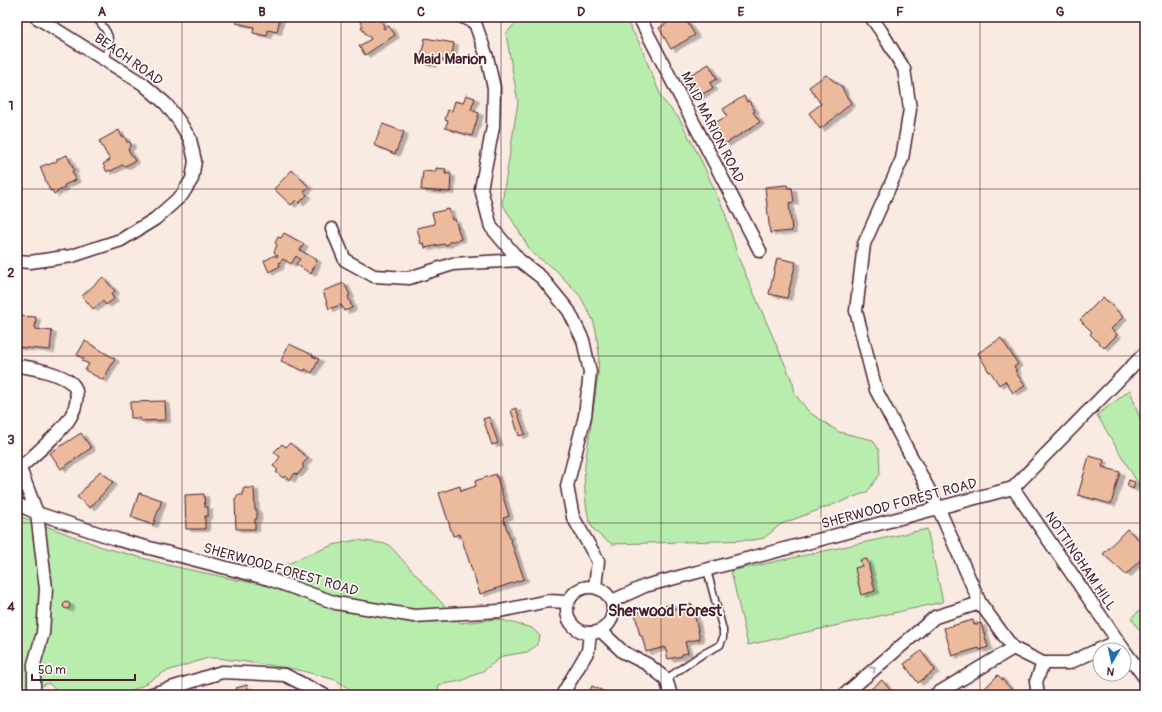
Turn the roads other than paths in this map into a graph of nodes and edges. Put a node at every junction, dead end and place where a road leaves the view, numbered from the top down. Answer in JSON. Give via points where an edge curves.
{"nodes":[{"id":1,"x":36,"y":17,"type":"edge"},
{"id":2,"x":95,"y":17,"type":"edge"},
{"id":3,"x":463,"y":17,"type":"edge"},
{"id":4,"x":639,"y":17,"type":"edge"},
{"id":5,"x":871,"y":17,"type":"edge"},
{"id":6,"x":479,"y":20,"type":"edge"},
{"id":7,"x":105,"y":60,"type":"junction"},
{"id":8,"x":332,"y":229,"type":"dead end"},
{"id":9,"x":760,"y":251,"type":"dead end"},
{"id":10,"x":519,"y":260,"type":"junction"},
{"id":11,"x":17,"y":261,"type":"edge"},
{"id":12,"x":1145,"y":353,"type":"edge"},
{"id":13,"x":17,"y":366,"type":"edge"},
{"id":14,"x":18,"y":464,"type":"edge"},
{"id":15,"x":1013,"y":488,"type":"junction"},
{"id":16,"x":17,"y":504,"type":"edge"},
{"id":17,"x":938,"y":507,"type":"junction"},
{"id":18,"x":37,"y":513,"type":"junction"},
{"id":19,"x":707,"y":570,"type":"junction"},
{"id":20,"x":595,"y":587,"type":"junction"},
{"id":21,"x":568,"y":602,"type":"junction"},
{"id":22,"x":612,"y":602,"type":"junction"},
{"id":23,"x":980,"y":603,"type":"junction"},
{"id":24,"x":596,"y":632,"type":"junction"},
{"id":25,"x":1119,"y":642,"type":"edge"},
{"id":26,"x":1013,"y":648,"type":"junction"},
{"id":27,"x":1092,"y":656,"type":"edge"},
{"id":28,"x":1132,"y":660,"type":"edge"},
{"id":29,"x":1043,"y":664,"type":"junction"},
{"id":30,"x":1145,"y":678,"type":"edge"},
{"id":31,"x":666,"y":679,"type":"junction"},
{"id":32,"x":34,"y":695,"type":"edge"},
{"id":33,"x":149,"y":695,"type":"edge"},
{"id":34,"x":324,"y":695,"type":"edge"},
{"id":35,"x":562,"y":695,"type":"edge"},
{"id":36,"x":671,"y":695,"type":"edge"},
{"id":37,"x":844,"y":695,"type":"edge"},
{"id":38,"x":935,"y":695,"type":"edge"},
{"id":39,"x":1038,"y":695,"type":"edge"}],
"edges":[{"from":1,"to":7,"type":"street","name":"BEACH ROAD"},
{"from":2,"to":7,"type":"lane","via":[[109,33],[110,46]]},
{"from":3,"to":6,"type":"street"},
{"from":4,"to":9,"type":"street","name":"MAID MARION ROAD"},
{"from":5,"to":17,"type":"street","via":[[904,69],[910,109],[902,159],[864,244],[856,311],[876,390]]},
{"from":6,"to":10,"type":"street","via":[[494,88],[493,127],[481,189],[491,227]]},
{"from":7,"to":11,"type":"street","name":"BEACH ROAD","via":[[143,84],[166,104],[179,121],[190,139],[195,161],[192,178],[182,195],[155,219],[121,240],[72,256],[30,262]]},
{"from":8,"to":10,"type":"street","via":[[345,260],[374,276],[409,278],[453,264]]},
{"from":10,"to":20,"type":"street","via":[[542,278],[569,311],[583,340],[590,372],[585,416],[567,486],[574,517],[598,561]]},
{"from":12,"to":15,"type":"street"},
{"from":13,"to":14,"type":"street","via":[[34,368],[62,377],[73,386],[77,399],[72,415],[64,426]]},
{"from":14,"to":18,"type":"street"},
{"from":15,"to":17,"type":"street","name":"SHERWOOD FOREST ROAD"},
{"from":15,"to":25,"type":"street","name":"NOTTINGHAM HILL"},
{"from":16,"to":18,"type":"street","name":"SHERWOOD FOREST ROAD"},
{"from":17,"to":19,"type":"street","name":"SHERWOOD FOREST ROAD"},
{"from":17,"to":23,"type":"street"},
{"from":18,"to":21,"type":"street","name":"SHERWOOD FOREST ROAD","via":[[119,540],[269,579],[336,603],[414,616],[500,611],[548,601]]},
{"from":18,"to":32,"type":"street","via":[[46,589],[43,633],[34,664]]},
{"from":19,"to":22,"type":"street","name":"SHERWOOD FOREST ROAD","via":[[645,586]]},
{"from":19,"to":31,"type":"lane","via":[[723,638],[720,645]]},
{"from":20,"to":21,"type":"street","via":[[584,588],[574,593]]},
{"from":20,"to":22,"type":"street","via":[[605,592]]},
{"from":21,"to":24,"type":"street","via":[[567,613],[571,624],[579,631]]},
{"from":22,"to":24,"type":"street","via":[[613,613],[610,623]]},
{"from":23,"to":26,"type":"street"},
{"from":37,"to":23,"type":"street","one_way":true,"via":[[935,617]]},
{"from":24,"to":31,"type":"street"},
{"from":24,"to":35,"type":"street"},
{"from":26,"to":29,"type":"street"},
{"from":26,"to":38,"type":"street"},
{"from":27,"to":29,"type":"street","via":[[1069,663]]},
{"from":28,"to":30,"type":"street","name":"NOTTINGHAM HILL"},
{"from":29,"to":39,"type":"street","via":[[1036,682]]},
{"from":31,"to":36,"type":"street"},
{"from":33,"to":34,"type":"street","via":[[222,672],[285,675]]}]}
